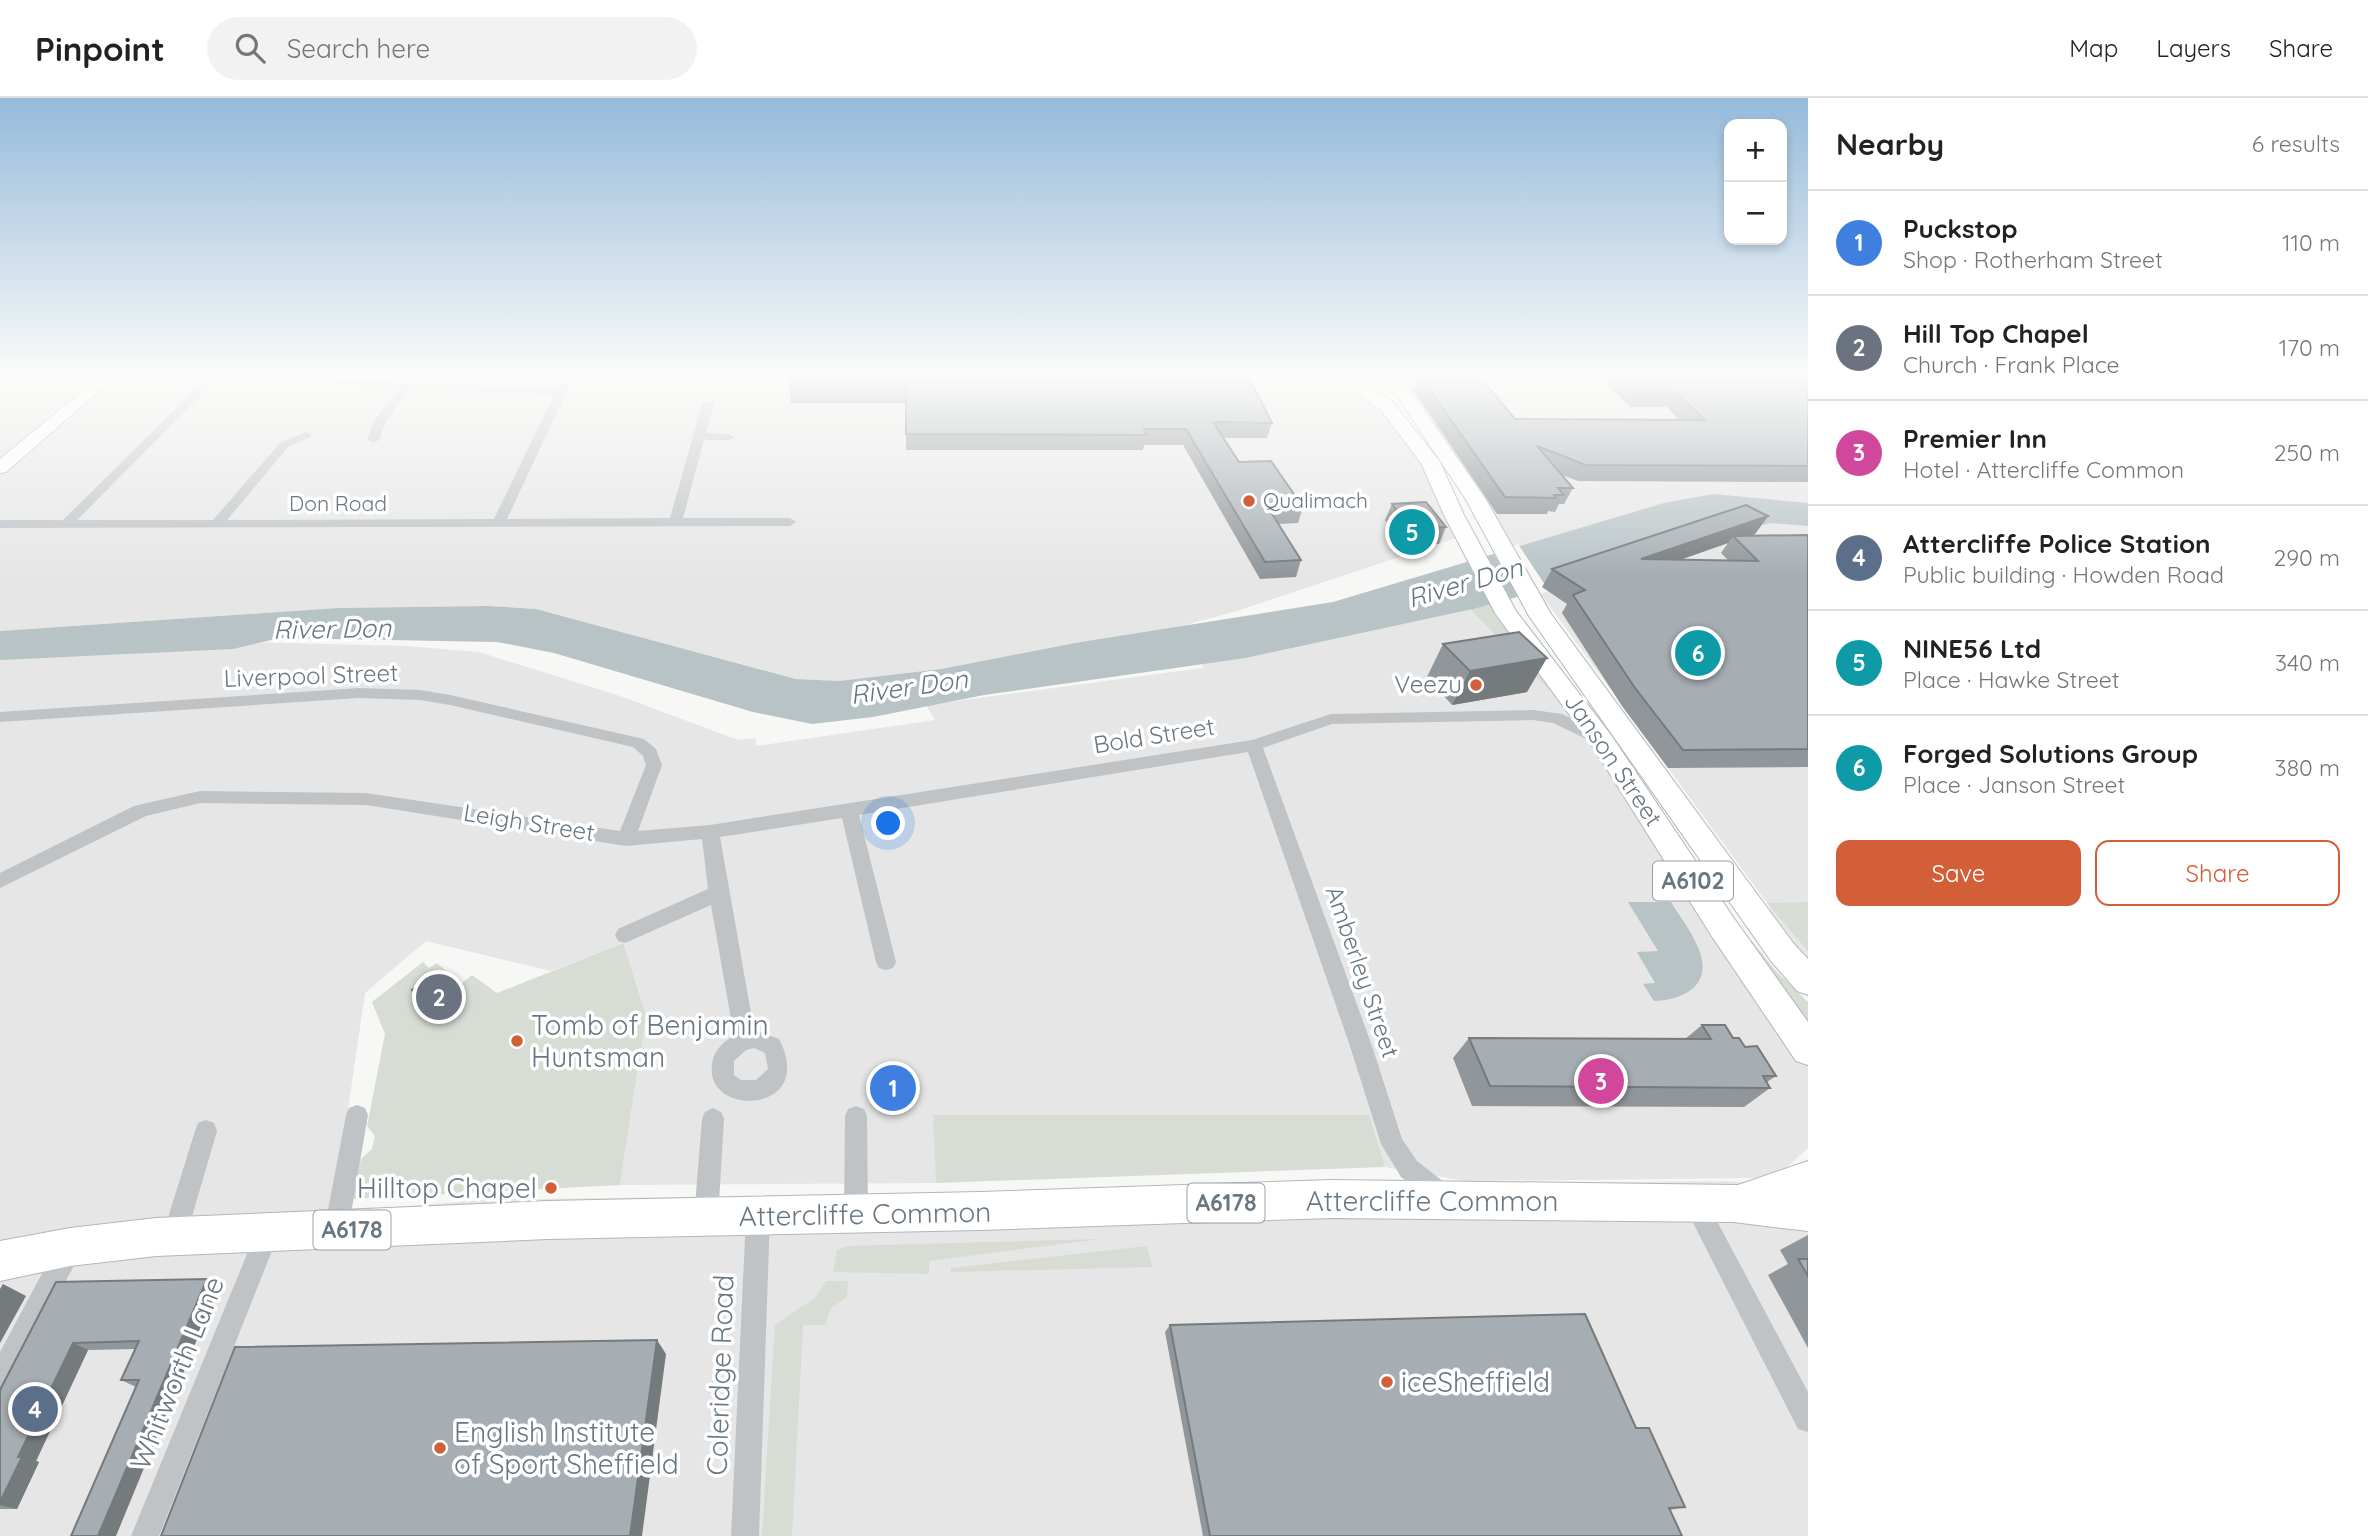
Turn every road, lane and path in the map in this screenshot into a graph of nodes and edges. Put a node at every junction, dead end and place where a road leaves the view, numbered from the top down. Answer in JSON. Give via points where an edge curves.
{"nodes":[{"id":1,"x":29,"y":443,"type":"edge"},
{"id":2,"x":147,"y":443,"type":"edge"},
{"id":3,"x":288,"y":443,"type":"edge"},
{"id":4,"x":537,"y":443,"type":"edge"},
{"id":5,"x":698,"y":443,"type":"edge"},
{"id":6,"x":1416,"y":443,"type":"edge"},
{"id":7,"x":1439,"y":443,"type":"edge"},
{"id":8,"x":0,"y":468,"type":"edge"},
{"id":9,"x":499,"y":522,"type":"junction"},
{"id":10,"x":676,"y":522,"type":"junction"},
{"id":11,"x":790,"y":522,"type":"dead end"},
{"id":12,"x":217,"y":523,"type":"junction"},
{"id":13,"x":0,"y":524,"type":"edge"},
{"id":14,"x":66,"y":524,"type":"junction"},
{"id":15,"x":0,"y":717,"type":"edge"},
{"id":16,"x":1602,"y":741,"type":"junction"},
{"id":17,"x":1254,"y":745,"type":"junction"},
{"id":18,"x":849,"y":810,"type":"junction"},
{"id":19,"x":709,"y":832,"type":"junction"},
{"id":20,"x":626,"y":839,"type":"junction"},
{"id":21,"x":0,"y":881,"type":"edge"},
{"id":22,"x":718,"y":893,"type":"junction"},
{"id":23,"x":625,"y":935,"type":"dead end"},
{"id":24,"x":886,"y":962,"type":"dead end"},
{"id":25,"x":1808,"y":981,"type":"edge"},
{"id":26,"x":745,"y":1040,"type":"dead end"},
{"id":27,"x":1808,"y":1050,"type":"edge"},
{"id":28,"x":357,"y":1115,"type":"dead end"},
{"id":29,"x":856,"y":1116,"type":"dead end"},
{"id":30,"x":713,"y":1119,"type":"dead end"},
{"id":31,"x":206,"y":1131,"type":"dead end"},
{"id":32,"x":1808,"y":1179,"type":"edge"},
{"id":33,"x":1447,"y":1199,"type":"junction"},
{"id":34,"x":1695,"y":1203,"type":"junction"},
{"id":35,"x":1733,"y":1203,"type":"junction"},
{"id":36,"x":1808,"y":1212,"type":"edge"},
{"id":37,"x":856,"y":1214,"type":"junction"},
{"id":38,"x":758,"y":1216,"type":"junction"},
{"id":39,"x":706,"y":1218,"type":"junction"},
{"id":40,"x":336,"y":1231,"type":"junction"},
{"id":41,"x":267,"y":1233,"type":"junction"},
{"id":42,"x":173,"y":1237,"type":"junction"},
{"id":43,"x":69,"y":1247,"type":"junction"},
{"id":44,"x":0,"y":1261,"type":"edge"},
{"id":45,"x":0,"y":1379,"type":"edge"},
{"id":46,"x":1808,"y":1419,"type":"edge"},
{"id":47,"x":145,"y":1536,"type":"edge"},
{"id":48,"x":745,"y":1536,"type":"edge"}],
"edges":[{"from":1,"to":8,"type":"main road"},
{"from":2,"to":14,"type":"street"},
{"from":3,"to":12,"type":"street"},
{"from":4,"to":9,"type":"street"},
{"from":5,"to":10,"type":"street"},
{"from":6,"to":16,"type":"main road","name":"Janson Street","number":"A6102","via":[[1430,462],[1506,612]]},
{"from":7,"to":25,"type":"main road","name":"Janson Street","number":"A6102","via":[[1540,616],[1782,952]]},
{"from":9,"to":10,"type":"street","name":"Don Road"},
{"from":9,"to":12,"type":"street","name":"Don Road"},
{"from":10,"to":11,"type":"street","name":"Don Road"},
{"from":12,"to":14,"type":"street","name":"Don Road"},
{"from":13,"to":14,"type":"street","name":"Don Road"},
{"from":15,"to":20,"type":"street","name":"Liverpool Street","via":[[359,693],[450,700],[638,743],[650,753],[654,765]]},
{"from":16,"to":17,"type":"street","name":"Bold Street","via":[[1556,718],[1533,715],[1318,722]]},
{"from":16,"to":27,"type":"main road","name":"Janson Street","number":"A6102"},
{"from":17,"to":18,"type":"street","name":"Bold Street"},
{"from":17,"to":33,"type":"street","name":"Amberley Street","via":[[1392,1144],[1409,1169]]},
{"from":18,"to":19,"type":"street","name":"Bold Street"},
{"from":18,"to":24,"type":"street"},
{"from":19,"to":20,"type":"street","name":"Leigh Street"},
{"from":19,"to":22,"type":"street"},
{"from":20,"to":21,"type":"street","name":"Leigh Street","via":[[366,799],[200,797],[140,811]]},
{"from":22,"to":23,"type":"street"},
{"from":22,"to":26,"type":"street"},
{"from":28,"to":40,"type":"street"},
{"from":29,"to":37,"type":"street"},
{"from":30,"to":39,"type":"street"},
{"from":31,"to":42,"type":"street"},
{"from":32,"to":35,"type":"main road","name":"Attercliffe Common","number":"A6178"},
{"from":33,"to":34,"type":"main road","name":"Attercliffe Common","number":"A6178"},
{"from":33,"to":37,"type":"main road","name":"Attercliffe Common","number":"A6178"},
{"from":34,"to":35,"type":"main road","name":"Attercliffe Common","number":"A6178"},
{"from":34,"to":46,"type":"street"},
{"from":35,"to":36,"type":"main road","name":"Attercliffe Common","number":"A6178"},
{"from":37,"to":38,"type":"main road","name":"Attercliffe Common","number":"A6178"},
{"from":38,"to":39,"type":"main road","name":"Attercliffe Common","number":"A6178"},
{"from":38,"to":48,"type":"street","name":"Coleridge Road"},
{"from":39,"to":40,"type":"main road","name":"Attercliffe Common","number":"A6178","via":[[548,1220]]},
{"from":40,"to":41,"type":"main road","name":"Attercliffe Common","number":"A6178"},
{"from":41,"to":42,"type":"main road","name":"Attercliffe Common","number":"A6178"},
{"from":41,"to":47,"type":"street","name":"Whitworth Lane"},
{"from":42,"to":43,"type":"main road","name":"Attercliffe Common","number":"A6178"},
{"from":43,"to":44,"type":"main road","name":"Attercliffe Common","number":"A6178"},
{"from":43,"to":45,"type":"street"}]}
